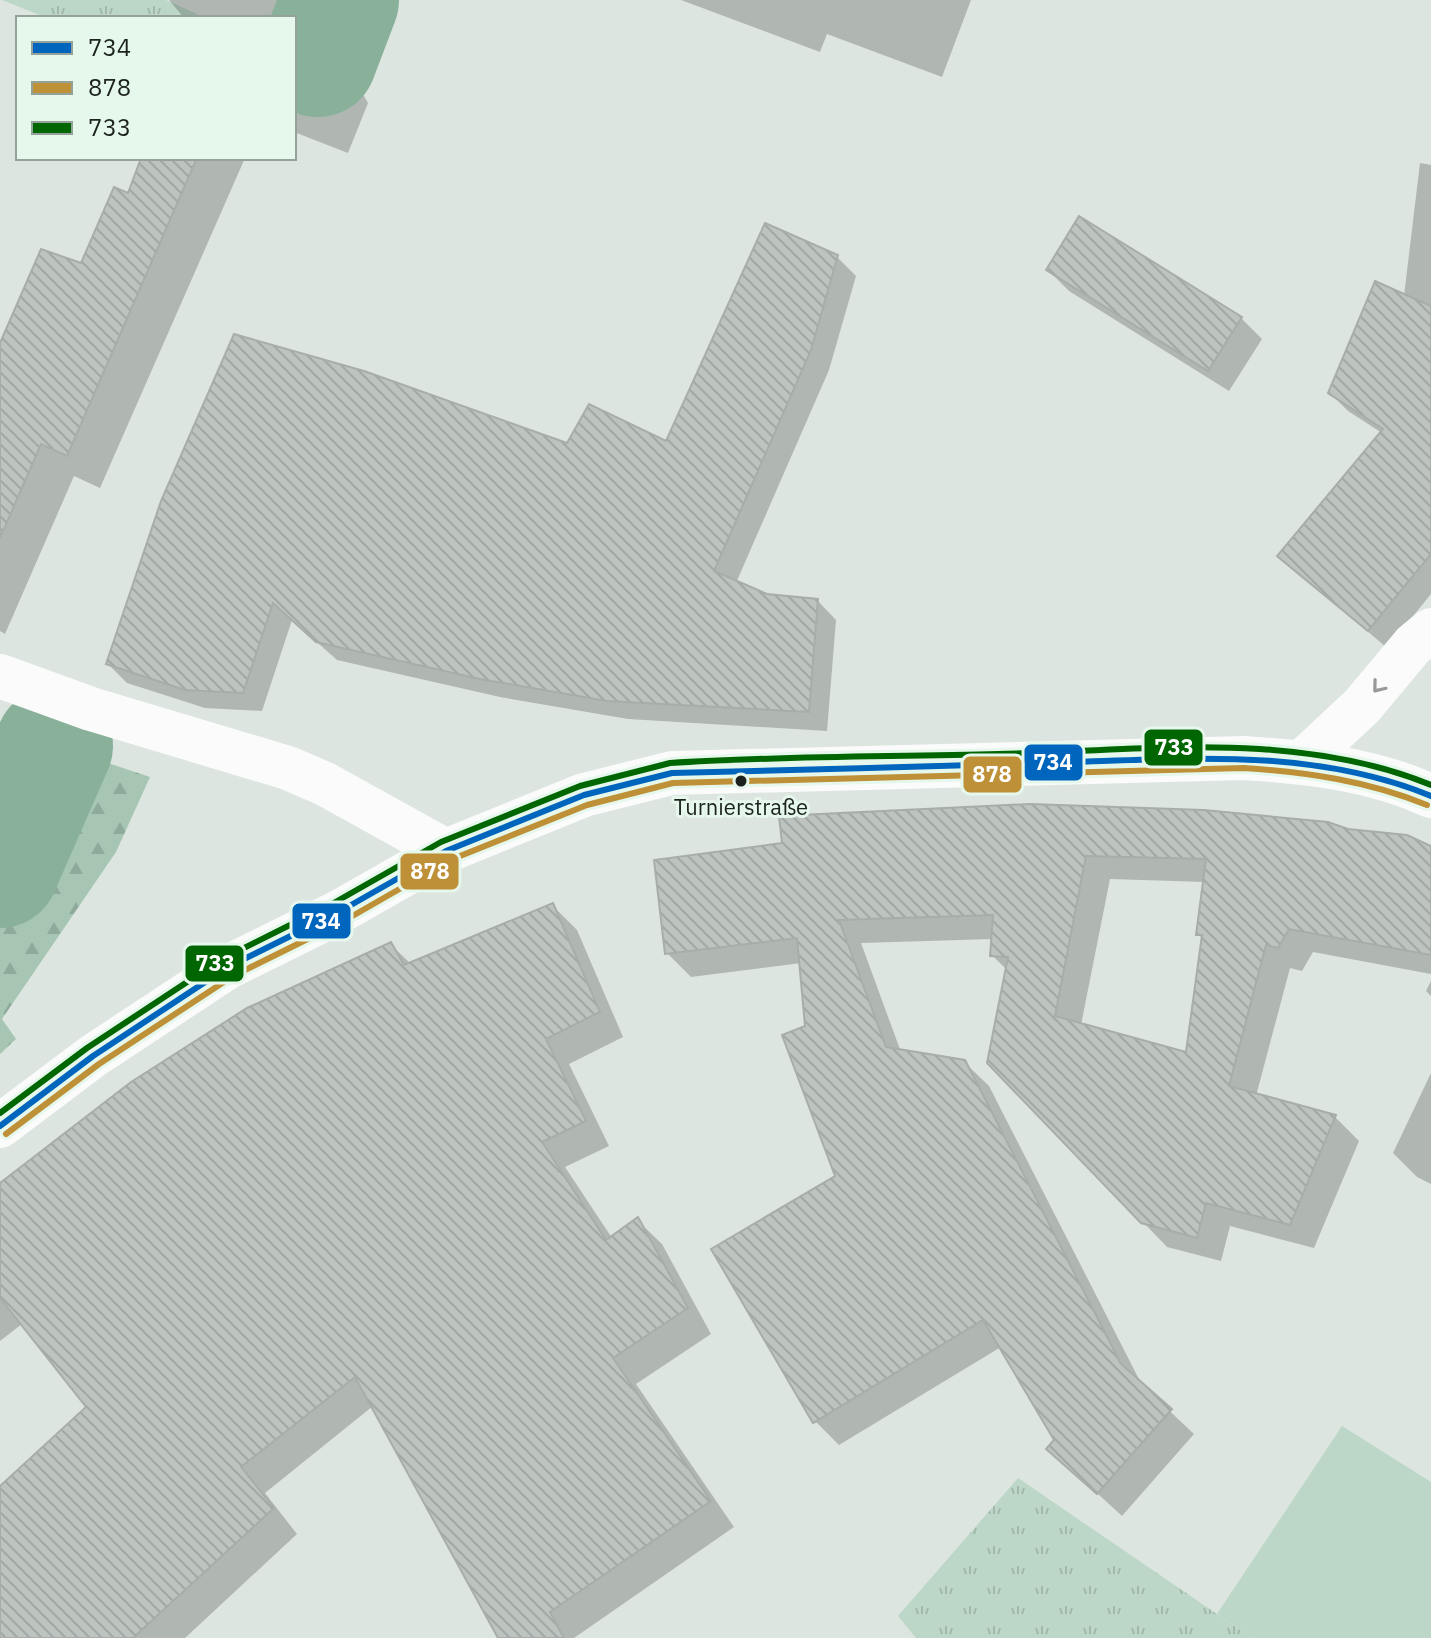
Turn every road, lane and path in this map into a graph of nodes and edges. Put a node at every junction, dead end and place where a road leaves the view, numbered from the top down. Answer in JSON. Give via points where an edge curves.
{"nodes":[{"id":1,"x":1431,"y":630,"type":"edge"},
{"id":2,"x":18,"y":684,"type":"edge"},
{"id":3,"x":1302,"y":762,"type":"junction"},
{"id":4,"x":1431,"y":796,"type":"edge"},
{"id":5,"x":446,"y":851,"type":"junction"},
{"id":6,"x":0,"y":1126,"type":"edge"}],
"edges":[{"from":1,"to":3,"type":"street","one_way":true},
{"from":2,"to":5,"type":"street","via":[[288,768]]},
{"from":3,"to":4,"type":"street","via":[[1394,781]]},
{"from":3,"to":5,"type":"street","via":[[1244,758],[672,773],[584,795]]},
{"from":5,"to":6,"type":"street","via":[[228,967],[93,1056]]}]}
